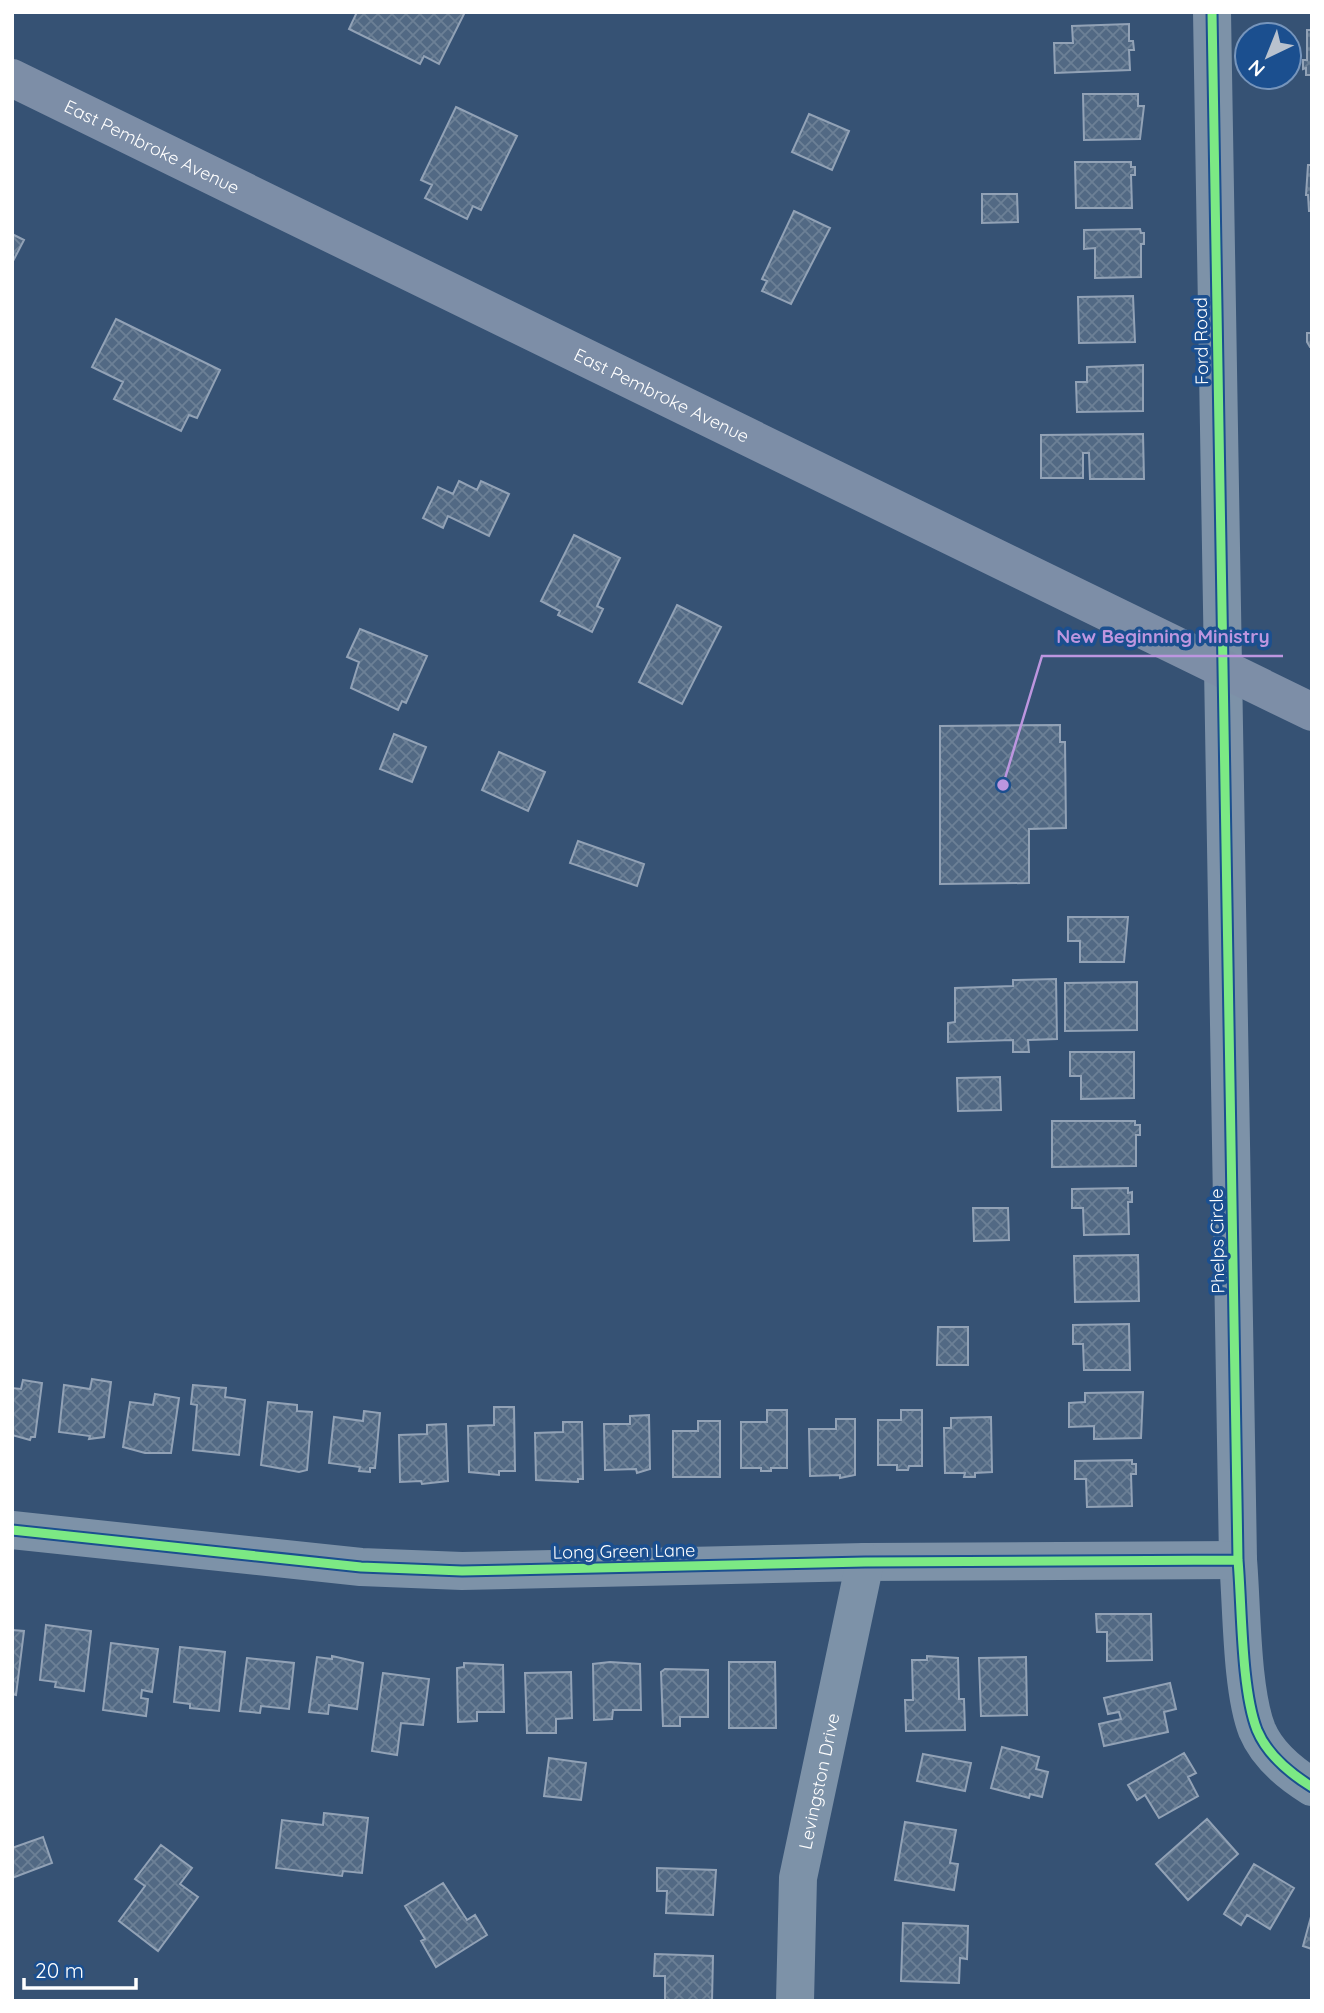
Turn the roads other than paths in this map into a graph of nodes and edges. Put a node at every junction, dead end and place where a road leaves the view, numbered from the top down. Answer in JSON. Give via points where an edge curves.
{"nodes":[{"id":1,"x":1212,"y":12,"type":"edge"},
{"id":2,"x":12,"y":78,"type":"edge"},
{"id":3,"x":1221,"y":669,"type":"junction"},
{"id":4,"x":1312,"y":712,"type":"edge"},
{"id":5,"x":12,"y":1530,"type":"edge"},
{"id":6,"x":1238,"y":1560,"type":"junction"},
{"id":7,"x":865,"y":1562,"type":"junction"},
{"id":8,"x":1312,"y":1787,"type":"edge"},
{"id":9,"x":795,"y":2001,"type":"edge"}],
"edges":[{"from":1,"to":3,"type":"street","name":"Ford Road"},
{"from":2,"to":3,"type":"main road","name":"East Pembroke Avenue"},
{"from":3,"to":4,"type":"main road","name":"East Pembroke Avenue"},
{"from":3,"to":6,"type":"street","name":"Phelps Circle"},
{"from":5,"to":7,"type":"street","name":"Long Green Lane","via":[[361,1567],[462,1571]]},
{"from":6,"to":7,"type":"street","name":"Long Green Lane"},
{"from":6,"to":8,"type":"street","name":"Phelps Circle","via":[[1250,1704],[1258,1732],[1276,1758]]},
{"from":7,"to":9,"type":"street","name":"Levingston Drive","via":[[798,1878]]}]}
